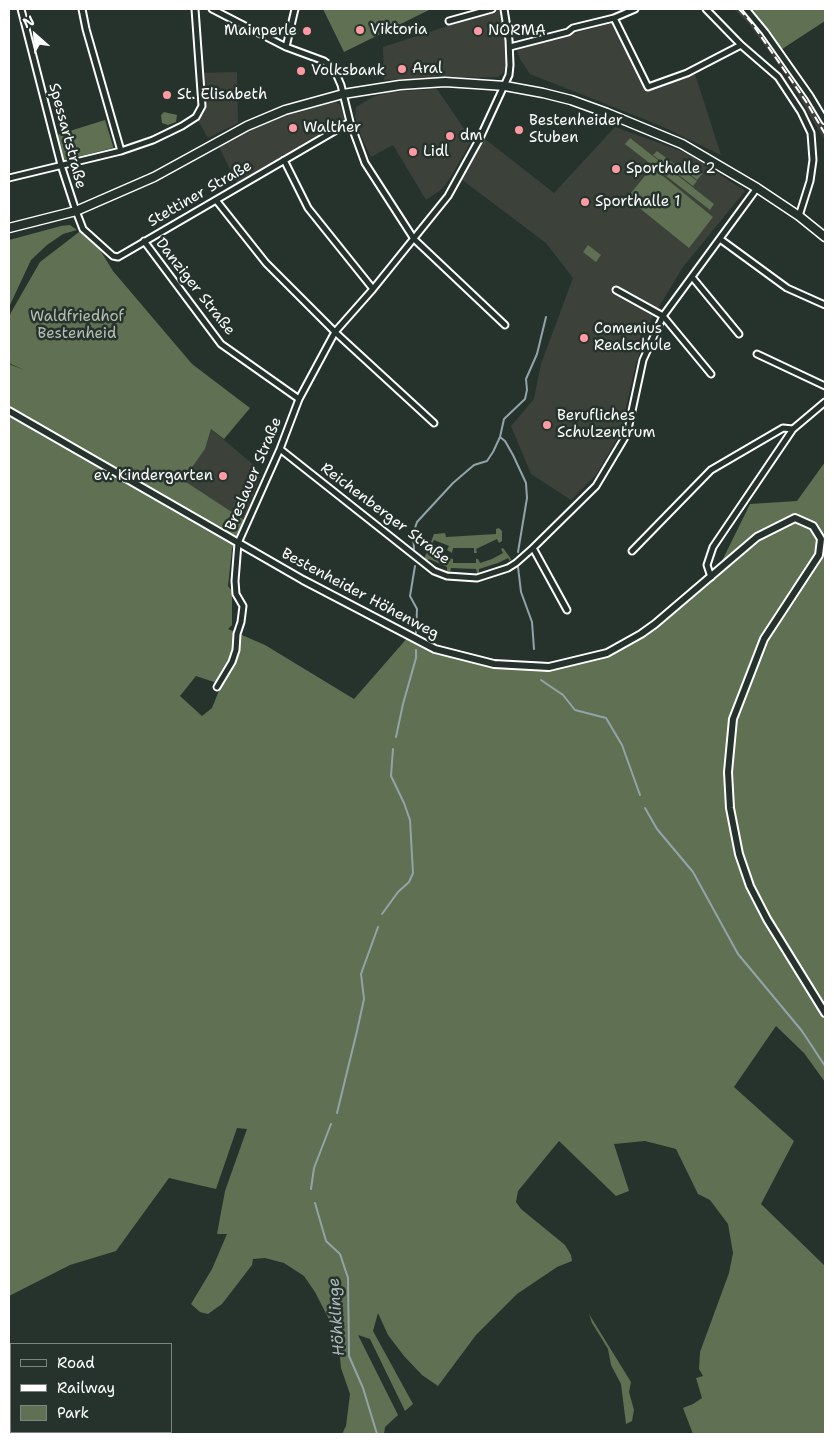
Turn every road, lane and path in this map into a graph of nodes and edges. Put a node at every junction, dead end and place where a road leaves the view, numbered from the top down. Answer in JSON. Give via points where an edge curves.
{"nodes":[{"id":1,"x":21,"y":9,"type":"edge"},
{"id":2,"x":82,"y":9,"type":"edge"},
{"id":3,"x":195,"y":9,"type":"edge"},
{"id":4,"x":212,"y":9,"type":"edge"},
{"id":5,"x":295,"y":9,"type":"edge"},
{"id":6,"x":492,"y":9,"type":"edge"},
{"id":7,"x":504,"y":9,"type":"edge"},
{"id":8,"x":635,"y":9,"type":"edge"},
{"id":9,"x":706,"y":9,"type":"edge"},
{"id":10,"x":746,"y":9,"type":"edge"},
{"id":11,"x":614,"y":18,"type":"junction"},
{"id":12,"x":449,"y":21,"type":"dead end"},
{"id":13,"x":741,"y":46,"type":"junction"},
{"id":14,"x":286,"y":47,"type":"junction"},
{"id":15,"x":510,"y":47,"type":"junction"},
{"id":16,"x":505,"y":86,"type":"junction"},
{"id":17,"x":343,"y":94,"type":"junction"},
{"id":18,"x":825,"y":121,"type":"edge"},
{"id":19,"x":350,"y":122,"type":"junction"},
{"id":20,"x":121,"y":151,"type":"junction"},
{"id":21,"x":284,"y":160,"type":"junction"},
{"id":22,"x":61,"y":165,"type":"junction"},
{"id":23,"x":9,"y":178,"type":"edge"},
{"id":24,"x":757,"y":188,"type":"junction"},
{"id":25,"x":216,"y":200,"type":"junction"},
{"id":26,"x":76,"y":212,"type":"junction"},
{"id":27,"x":799,"y":216,"type":"junction"},
{"id":28,"x":9,"y":228,"type":"edge"},
{"id":29,"x":825,"y":237,"type":"edge"},
{"id":30,"x":720,"y":239,"type":"junction"},
{"id":31,"x":414,"y":240,"type":"junction"},
{"id":32,"x":144,"y":241,"type":"junction"},
{"id":33,"x":692,"y":277,"type":"junction"},
{"id":34,"x":373,"y":289,"type":"junction"},
{"id":35,"x":616,"y":290,"type":"dead end"},
{"id":36,"x":825,"y":306,"type":"edge"},
{"id":37,"x":663,"y":316,"type":"junction"},
{"id":38,"x":505,"y":325,"type":"dead end"},
{"id":39,"x":335,"y":332,"type":"junction"},
{"id":40,"x":739,"y":334,"type":"dead end"},
{"id":41,"x":757,"y":354,"type":"dead end"},
{"id":42,"x":711,"y":374,"type":"dead end"},
{"id":43,"x":825,"y":386,"type":"edge"},
{"id":44,"x":300,"y":399,"type":"junction"},
{"id":45,"x":825,"y":402,"type":"edge"},
{"id":46,"x":9,"y":412,"type":"edge"},
{"id":47,"x":434,"y":423,"type":"dead end"},
{"id":48,"x":793,"y":428,"type":"junction"},
{"id":49,"x":280,"y":450,"type":"junction"},
{"id":50,"x":238,"y":543,"type":"junction"},
{"id":51,"x":533,"y":548,"type":"junction"},
{"id":52,"x":632,"y":551,"type":"dead end"},
{"id":53,"x":711,"y":577,"type":"junction"},
{"id":54,"x":567,"y":610,"type":"dead end"},
{"id":55,"x":217,"y":687,"type":"dead end"},
{"id":56,"x":825,"y":1013,"type":"edge"}],
"edges":[{"from":1,"to":22,"type":"street","name":"Spessartstraße"},
{"from":2,"to":20,"type":"street"},
{"from":3,"to":20,"type":"street","via":[[202,106],[196,117],[182,126]]},
{"from":4,"to":14,"type":"street"},
{"from":5,"to":14,"type":"street"},
{"from":6,"to":12,"type":"street"},
{"from":7,"to":15,"type":"street","name":"Breslauer Straße"},
{"from":8,"to":11,"type":"street"},
{"from":9,"to":13,"type":"street"},
{"from":10,"to":18,"type":"street"},
{"from":11,"to":13,"type":"street","via":[[648,86],[687,73]]},
{"from":11,"to":15,"type":"street"},
{"from":13,"to":27,"type":"street","via":[[778,77],[802,112],[811,134],[813,160],[810,181]]},
{"from":14,"to":17,"type":"street","via":[[330,65]]},
{"from":15,"to":16,"type":"street","name":"Breslauer Straße"},
{"from":16,"to":17,"type":"main road","via":[[438,82]]},
{"from":16,"to":24,"type":"main road","via":[[571,100],[682,144]]},
{"from":16,"to":31,"type":"street","name":"Breslauer Straße","via":[[448,196]]},
{"from":17,"to":19,"type":"street"},
{"from":17,"to":26,"type":"main road","via":[[261,119],[154,177]]},
{"from":19,"to":21,"type":"street","name":"Stettiner Straße"},
{"from":19,"to":31,"type":"street","via":[[365,163]]},
{"from":20,"to":22,"type":"street"},
{"from":21,"to":25,"type":"street","name":"Stettiner Straße"},
{"from":21,"to":34,"type":"street","via":[[308,208]]},
{"from":22,"to":23,"type":"street"},
{"from":22,"to":26,"type":"street","name":"Spessartstraße"},
{"from":24,"to":27,"type":"main road"},
{"from":24,"to":30,"type":"street","name":"Reichenberger Straße"},
{"from":25,"to":32,"type":"street","name":"Stettiner Straße"},
{"from":25,"to":39,"type":"street","via":[[266,263]]},
{"from":26,"to":28,"type":"main road"},
{"from":26,"to":32,"type":"street","name":"Stettiner Straße","via":[[83,229],[114,256]]},
{"from":27,"to":29,"type":"main road"},
{"from":30,"to":33,"type":"street","name":"Reichenberger Straße"},
{"from":30,"to":36,"type":"street","via":[[787,288]]},
{"from":31,"to":34,"type":"street","name":"Breslauer Straße"},
{"from":31,"to":38,"type":"street"},
{"from":32,"to":44,"type":"street","name":"Danziger Straße","via":[[221,344]]},
{"from":33,"to":37,"type":"street","name":"Reichenberger Straße"},
{"from":33,"to":40,"type":"street"},
{"from":34,"to":39,"type":"street","name":"Breslauer Straße"},
{"from":35,"to":37,"type":"street"},
{"from":37,"to":42,"type":"street"},
{"from":37,"to":51,"type":"street","name":"Reichenberger Straße","via":[[643,360],[627,434],[596,486]]},
{"from":39,"to":44,"type":"street","name":"Breslauer Straße"},
{"from":39,"to":47,"type":"street"},
{"from":41,"to":43,"type":"street"},
{"from":44,"to":49,"type":"street","name":"Breslauer Straße"},
{"from":45,"to":48,"type":"street"},
{"from":46,"to":50,"type":"street","name":"Bestenheider Höhenweg"},
{"from":48,"to":52,"type":"street","via":[[783,428],[711,470]]},
{"from":48,"to":53,"type":"street","via":[[713,547],[706,565]]},
{"from":49,"to":50,"type":"street","name":"Breslauer Straße"},
{"from":49,"to":51,"type":"street","name":"Reichenberger Straße","via":[[440,574],[477,578],[508,568]]},
{"from":50,"to":53,"type":"street","name":"Bestenheider Höhenweg","via":[[435,649],[494,664],[549,667],[607,653],[641,634]]},
{"from":50,"to":55,"type":"street","name":"Breslauer Straße","via":[[235,581],[236,594],[243,606],[241,622],[232,662]]},
{"from":51,"to":54,"type":"street"},
{"from":53,"to":56,"type":"street","name":"Bestenheider Höhenweg","via":[[757,537],[795,518],[813,526],[821,539],[820,555],[764,639],[736,709],[728,772],[730,808],[739,854],[750,886]]}]}
